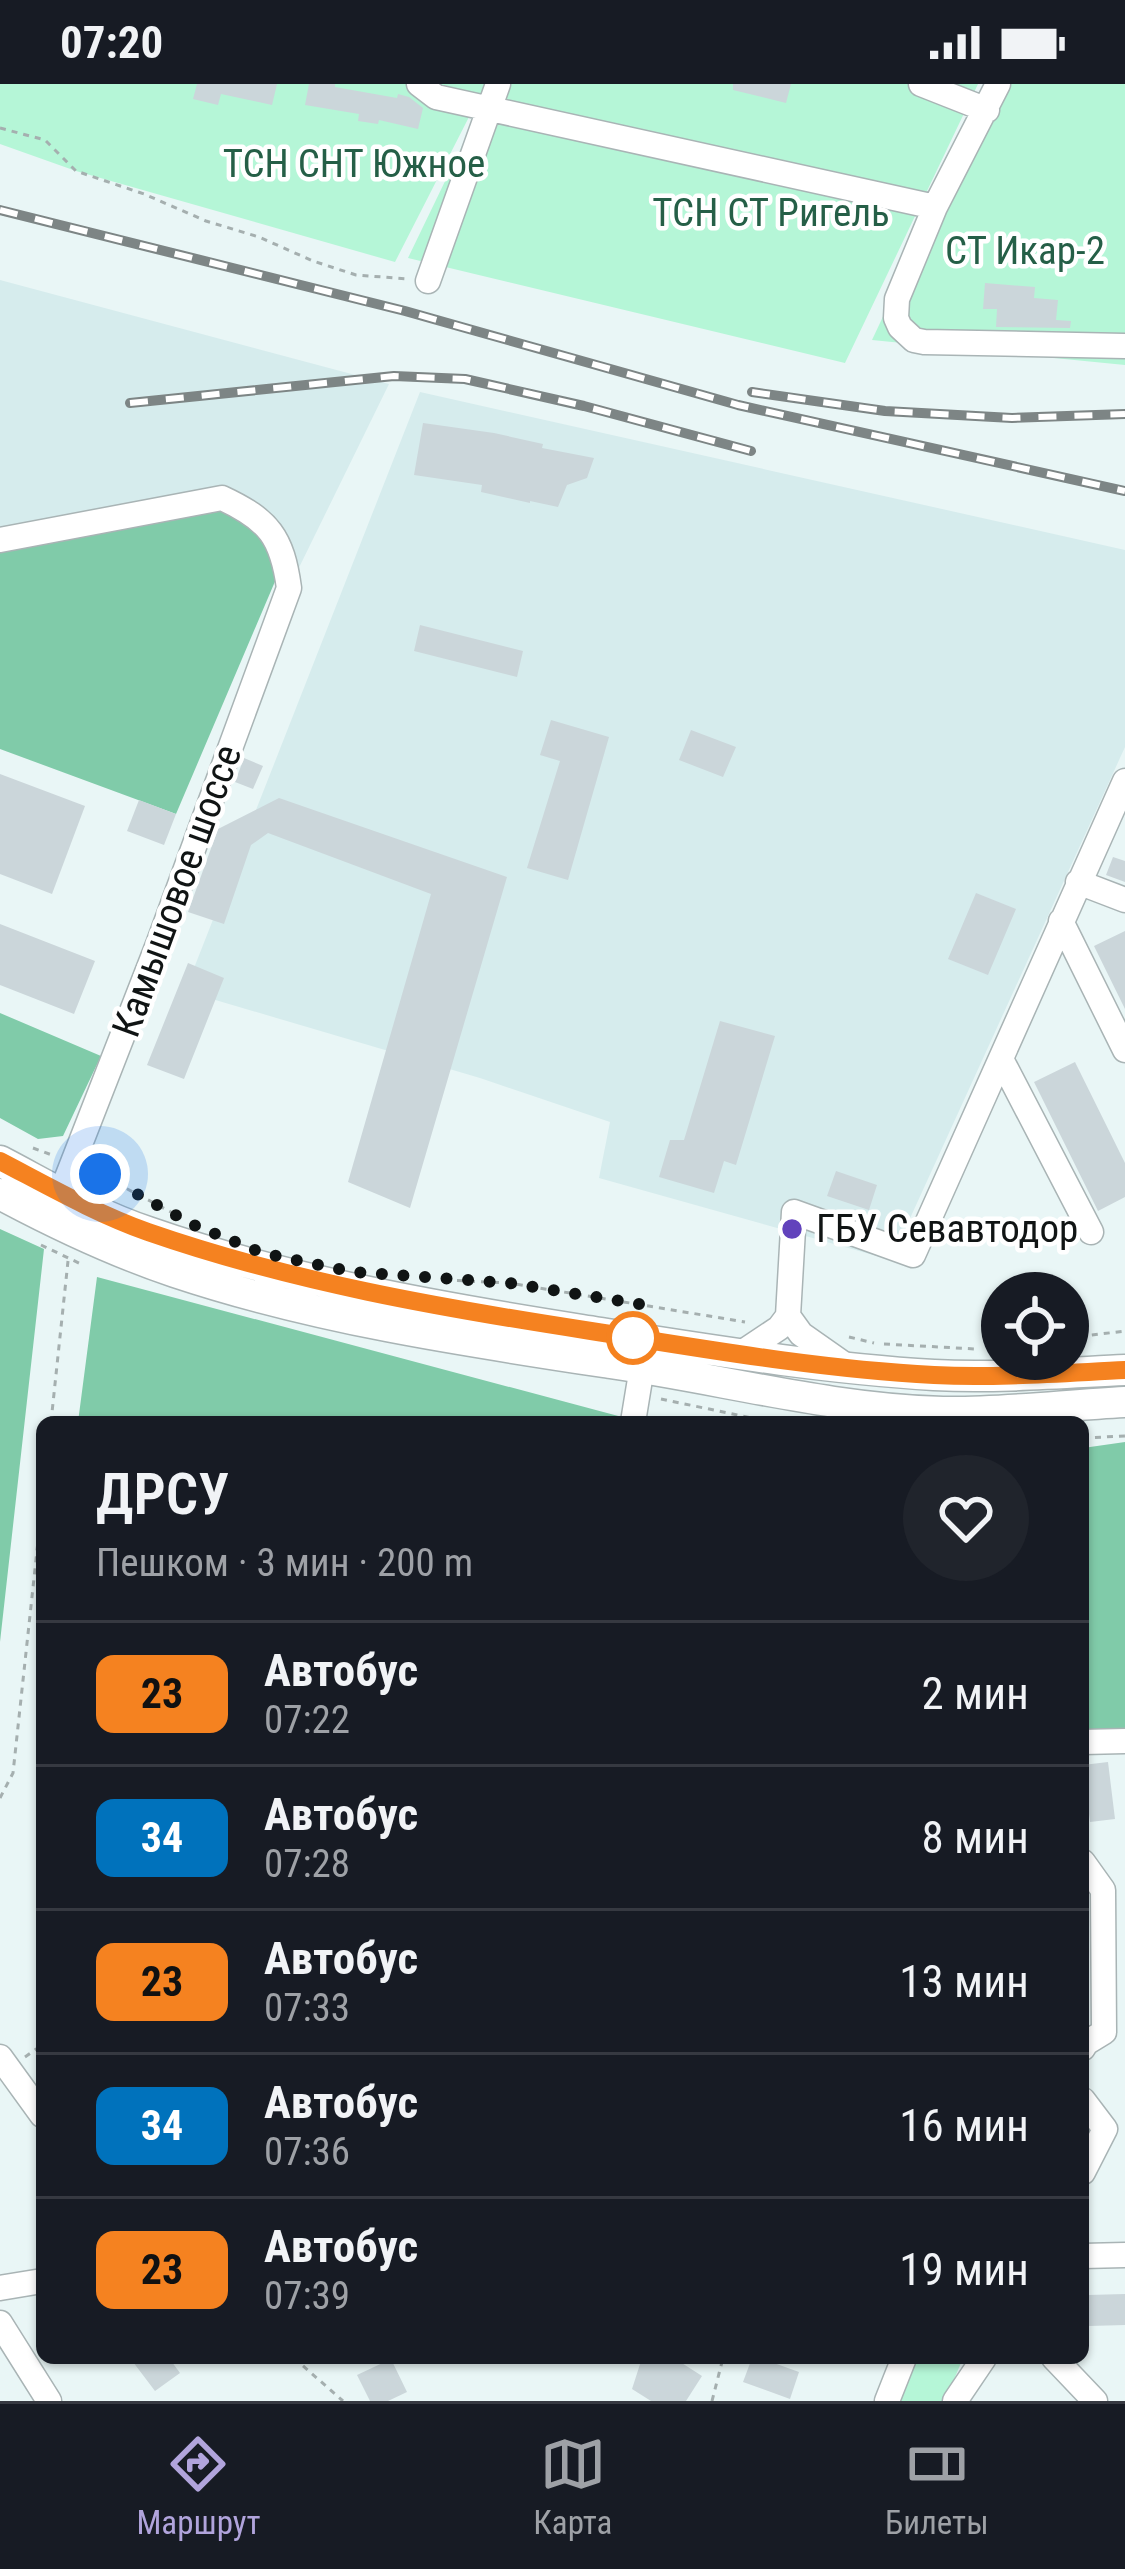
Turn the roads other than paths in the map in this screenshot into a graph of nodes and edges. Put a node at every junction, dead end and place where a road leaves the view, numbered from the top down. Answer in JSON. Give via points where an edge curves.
{"nodes":[{"id":1,"x":419,"y":84,"type":"edge"},
{"id":2,"x":921,"y":84,"type":"edge"},
{"id":3,"x":998,"y":84,"type":"edge"},
{"id":4,"x":495,"y":96,"type":"edge"},
{"id":5,"x":987,"y":110,"type":"junction"},
{"id":6,"x":935,"y":207,"type":"junction"},
{"id":7,"x":428,"y":280,"type":"road end"},
{"id":8,"x":1125,"y":346,"type":"edge"},
{"id":9,"x":0,"y":540,"type":"edge"},
{"id":10,"x":1125,"y":781,"type":"edge"},
{"id":11,"x":1078,"y":882,"type":"junction"},
{"id":12,"x":1125,"y":900,"type":"edge"},
{"id":13,"x":1061,"y":921,"type":"junction"},
{"id":14,"x":1125,"y":1050,"type":"edge"},
{"id":15,"x":1001,"y":1059,"type":"junction"},
{"id":16,"x":10,"y":1152,"type":"edge"},
{"id":17,"x":61,"y":1193,"type":"junction"},
{"id":18,"x":0,"y":1194,"type":"edge"},
{"id":19,"x":1091,"y":1232,"type":"dead end"},
{"id":20,"x":784,"y":1322,"type":"junction"},
{"id":21,"x":847,"y":1352,"type":"junction"},
{"id":22,"x":740,"y":1354,"type":"junction"},
{"id":23,"x":1125,"y":1370,"type":"edge"},
{"id":24,"x":640,"y":1381,"type":"junction"},
{"id":25,"x":1125,"y":1402,"type":"edge"},
{"id":26,"x":634,"y":1416,"type":"edge"},
{"id":27,"x":1125,"y":1741,"type":"edge"},
{"id":28,"x":1089,"y":1742,"type":"edge"},
{"id":29,"x":1089,"y":1872,"type":"edge"},
{"id":30,"x":1114,"y":1900,"type":"edge"},
{"id":31,"x":1089,"y":2041,"type":"edge"},
{"id":32,"x":0,"y":2056,"type":"edge"},
{"id":33,"x":36,"y":2107,"type":"edge"},
{"id":34,"x":1089,"y":2108,"type":"edge"},
{"id":35,"x":1089,"y":2160,"type":"edge"},
{"id":36,"x":1125,"y":2255,"type":"edge"},
{"id":37,"x":1089,"y":2256,"type":"edge"},
{"id":38,"x":36,"y":2282,"type":"edge"},
{"id":39,"x":0,"y":2288,"type":"edge"},
{"id":40,"x":0,"y":2324,"type":"edge"},
{"id":41,"x":902,"y":2364,"type":"edge"},
{"id":42,"x":980,"y":2364,"type":"edge"},
{"id":43,"x":1060,"y":2364,"type":"edge"},
{"id":44,"x":50,"y":2401,"type":"edge"},
{"id":45,"x":887,"y":2401,"type":"edge"},
{"id":46,"x":956,"y":2401,"type":"edge"},
{"id":47,"x":1095,"y":2401,"type":"edge"}],
"edges":[{"from":1,"to":4,"type":"street","via":[[436,97]]},
{"from":2,"to":5,"type":"street"},
{"from":3,"to":5,"type":"street"},
{"from":4,"to":6,"type":"street"},
{"from":4,"to":7,"type":"street"},
{"from":5,"to":6,"type":"street"},
{"from":6,"to":8,"type":"street","via":[[897,299],[906,334],[924,342]]},
{"from":9,"to":17,"type":"street","name":"Камышовое шоссе","via":[[222,498],[271,531],[290,588]]},
{"from":10,"to":11,"type":"street"},
{"from":11,"to":12,"type":"street"},
{"from":11,"to":13,"type":"street"},
{"from":13,"to":14,"type":"street"},
{"from":13,"to":15,"type":"street"},
{"from":15,"to":19,"type":"street"},
{"from":15,"to":20,"type":"street","via":[[913,1255],[794,1212]]},
{"from":16,"to":17,"type":"main road"},
{"from":17,"to":22,"type":"main road","via":[[143,1231],[306,1280]]},
{"from":18,"to":24,"type":"main road","via":[[172,1271],[297,1307]]},
{"from":20,"to":21,"type":"street"},
{"from":20,"to":22,"type":"street"},
{"from":21,"to":22,"type":"main road"},
{"from":21,"to":23,"type":"main road","via":[[937,1375]]},
{"from":24,"to":25,"type":"main road","via":[[716,1382],[944,1412]]},
{"from":24,"to":26,"type":"street"},
{"from":27,"to":28,"type":"street"},
{"from":29,"to":30,"type":"street"},
{"from":30,"to":31,"type":"street","via":[[1104,2032]]},
{"from":32,"to":33,"type":"street"},
{"from":34,"to":35,"type":"street","via":[[1105,2129]]},
{"from":36,"to":37,"type":"street"},
{"from":38,"to":39,"type":"street"},
{"from":40,"to":44,"type":"street"},
{"from":41,"to":45,"type":"street"},
{"from":42,"to":46,"type":"street"},
{"from":43,"to":47,"type":"street"}]}
